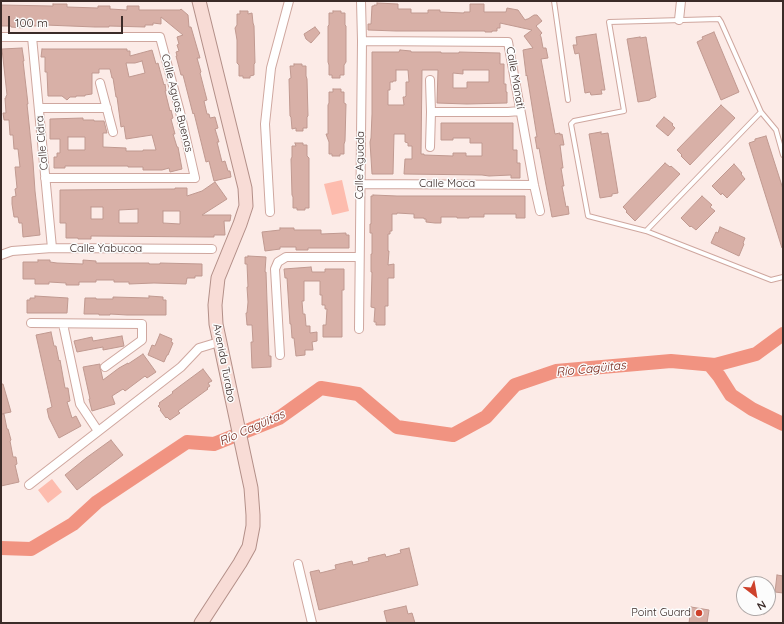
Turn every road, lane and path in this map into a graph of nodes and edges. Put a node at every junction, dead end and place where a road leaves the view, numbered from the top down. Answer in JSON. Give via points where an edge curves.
{"nodes":[{"id":1,"x":199,"y":1,"type":"edge"},
{"id":2,"x":289,"y":1,"type":"edge"},
{"id":3,"x":361,"y":1,"type":"edge"},
{"id":4,"x":554,"y":1,"type":"edge"},
{"id":5,"x":681,"y":1,"type":"edge"},
{"id":6,"x":679,"y":20,"type":"junction"},
{"id":7,"x":1,"y":37,"type":"edge"},
{"id":8,"x":32,"y":37,"type":"junction"},
{"id":9,"x":362,"y":41,"type":"junction"},
{"id":10,"x":430,"y":80,"type":"dead end"},
{"id":11,"x":100,"y":83,"type":"dead end"},
{"id":12,"x":568,"y":100,"type":"dead end"},
{"id":13,"x":39,"y":108,"type":"junction"},
{"id":14,"x":107,"y":108,"type":"junction"},
{"id":15,"x":520,"y":111,"type":"junction"},
{"id":16,"x":431,"y":112,"type":"junction"},
{"id":17,"x":761,"y":112,"type":"junction"},
{"id":18,"x":113,"y":132,"type":"dead end"},
{"id":19,"x":430,"y":147,"type":"dead end"},
{"id":20,"x":783,"y":155,"type":"edge"},
{"id":21,"x":45,"y":178,"type":"junction"},
{"id":22,"x":360,"y":184,"type":"junction"},
{"id":23,"x":534,"y":185,"type":"junction"},
{"id":24,"x":540,"y":211,"type":"dead end"},
{"id":25,"x":270,"y":212,"type":"dead end"},
{"id":26,"x":646,"y":231,"type":"junction"},
{"id":27,"x":52,"y":248,"type":"junction"},
{"id":28,"x":212,"y":249,"type":"dead end"},
{"id":29,"x":1,"y":255,"type":"edge"},
{"id":30,"x":359,"y":257,"type":"junction"},
{"id":31,"x":783,"y":277,"type":"edge"},
{"id":32,"x":31,"y":323,"type":"dead end"},
{"id":33,"x":62,"y":324,"type":"junction"},
{"id":34,"x":358,"y":329,"type":"dead end"},
{"id":35,"x":219,"y":342,"type":"junction"},
{"id":36,"x":280,"y":355,"type":"dead end"},
{"id":37,"x":105,"y":367,"type":"dead end"},
{"id":38,"x":98,"y":431,"type":"junction"},
{"id":39,"x":29,"y":485,"type":"dead end"},
{"id":40,"x":298,"y":564,"type":"dead end"},
{"id":41,"x":201,"y":623,"type":"edge"},
{"id":42,"x":312,"y":623,"type":"edge"}],
"edges":[{"from":1,"to":35,"type":"main road","name":"Avenida Turabo","via":[[245,188],[246,206],[218,278],[215,311]]},
{"from":2,"to":25,"type":"street","via":[[271,68],[265,124]]},
{"from":3,"to":9,"type":"street","name":"Calle Aguada"},
{"from":4,"to":12,"type":"lane"},
{"from":5,"to":6,"type":"street"},
{"from":6,"to":17,"type":"lane","via":[[721,22]]},
{"from":6,"to":26,"type":"lane","via":[[609,22],[624,111],[574,121],[571,124],[588,216]]},
{"from":7,"to":8,"type":"street","name":"Calle Aguas Buenas"},
{"from":8,"to":13,"type":"street","name":"Calle Cidra"},
{"from":8,"to":21,"type":"street","name":"Calle Aguas Buenas","via":[[160,37],[195,178]]},
{"from":9,"to":15,"type":"street","name":"Calle Manatí","via":[[508,42]]},
{"from":9,"to":22,"type":"street","name":"Calle Aguada"},
{"from":10,"to":16,"type":"street"},
{"from":11,"to":14,"type":"street"},
{"from":13,"to":14,"type":"street"},
{"from":13,"to":21,"type":"street","name":"Calle Cidra"},
{"from":14,"to":18,"type":"street"},
{"from":15,"to":16,"type":"street"},
{"from":15,"to":23,"type":"street","name":"Calle Manatí"},
{"from":16,"to":19,"type":"street"},
{"from":17,"to":20,"type":"lane","via":[[776,130]]},
{"from":17,"to":26,"type":"lane"},
{"from":21,"to":27,"type":"street","name":"Calle Cidra"},
{"from":22,"to":23,"type":"street","name":"Calle Moca"},
{"from":22,"to":30,"type":"street","name":"Calle Aguada"},
{"from":23,"to":24,"type":"street","name":"Calle Manatí"},
{"from":26,"to":31,"type":"lane","via":[[771,280]]},
{"from":27,"to":28,"type":"street","name":"Calle Yabucoa"},
{"from":27,"to":29,"type":"street","name":"Calle Yabucoa","via":[[12,251]]},
{"from":30,"to":34,"type":"street","name":"Calle Aguada"},
{"from":30,"to":36,"type":"street","via":[[286,258],[278,262],[274,269]]},
{"from":32,"to":33,"type":"street"},
{"from":33,"to":37,"type":"street","via":[[142,324],[142,340]]},
{"from":33,"to":38,"type":"street","via":[[80,404]]},
{"from":35,"to":38,"type":"street","via":[[199,348],[181,367]]},
{"from":35,"to":41,"type":"main road","name":"Avenida Turabo","via":[[252,488],[253,526],[248,547],[240,563]]},
{"from":38,"to":39,"type":"street"},
{"from":40,"to":42,"type":"street"}]}
